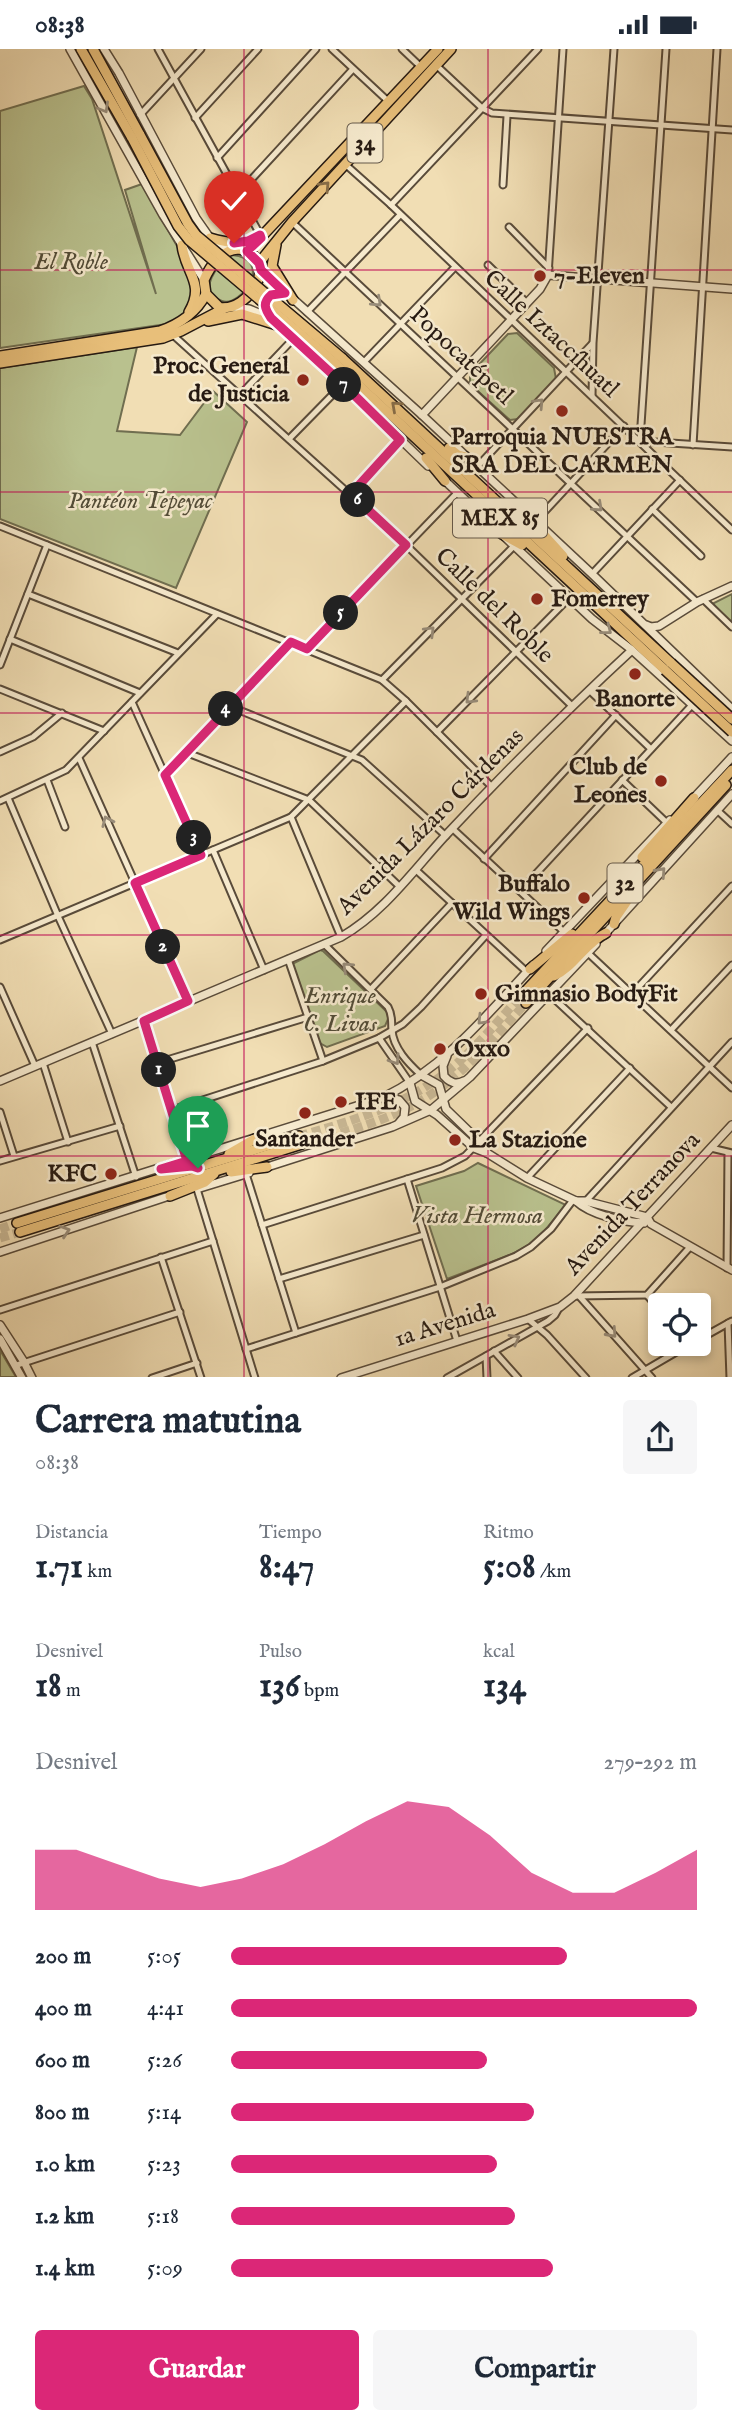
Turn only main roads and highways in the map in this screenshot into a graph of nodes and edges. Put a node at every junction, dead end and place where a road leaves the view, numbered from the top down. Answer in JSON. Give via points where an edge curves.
{"nodes":[{"id":1,"x":72,"y":49,"type":"edge"},
{"id":2,"x":81,"y":49,"type":"edge"},
{"id":3,"x":93,"y":49,"type":"edge"},
{"id":4,"x":102,"y":49,"type":"edge"},
{"id":5,"x":438,"y":49,"type":"edge"},
{"id":6,"x":451,"y":49,"type":"edge"},
{"id":7,"x":106,"y":70,"type":"junction"},
{"id":8,"x":98,"y":78,"type":"junction"},
{"id":9,"x":136,"y":137,"type":"junction"},
{"id":10,"x":209,"y":236,"type":"road end"},
{"id":11,"x":261,"y":236,"type":"junction"},
{"id":12,"x":279,"y":237,"type":"junction"},
{"id":13,"x":184,"y":249,"type":"road end"},
{"id":14,"x":247,"y":251,"type":"junction"},
{"id":15,"x":260,"y":267,"type":"junction"},
{"id":16,"x":206,"y":294,"type":"junction"},
{"id":17,"x":293,"y":300,"type":"road end"},
{"id":18,"x":229,"y":307,"type":"junction"},
{"id":19,"x":184,"y":320,"type":"junction"},
{"id":20,"x":193,"y":325,"type":"junction"},
{"id":21,"x":280,"y":326,"type":"road end"},
{"id":22,"x":0,"y":356,"type":"edge"},
{"id":23,"x":339,"y":361,"type":"junction"},
{"id":24,"x":0,"y":363,"type":"edge"},
{"id":25,"x":412,"y":421,"type":"junction"},
{"id":26,"x":401,"y":428,"type":"junction"},
{"id":27,"x":466,"y":457,"type":"road end"},
{"id":28,"x":445,"y":481,"type":"road end"},
{"id":29,"x":538,"y":524,"type":"road end"},
{"id":30,"x":502,"y":534,"type":"road end"},
{"id":31,"x":571,"y":570,"type":"junction"},
{"id":32,"x":571,"y":584,"type":"junction"},
{"id":33,"x":668,"y":666,"type":"junction"},
{"id":34,"x":732,"y":717,"type":"edge"},
{"id":35,"x":728,"y":733,"type":"edge"},
{"id":36,"x":732,"y":770,"type":"edge"},
{"id":37,"x":732,"y":778,"type":"edge"},
{"id":38,"x":694,"y":797,"type":"road end"},
{"id":39,"x":641,"y":877,"type":"junction"},
{"id":40,"x":599,"y":911,"type":"junction"},
{"id":41,"x":614,"y":925,"type":"road end"},
{"id":42,"x":606,"y":933,"type":"road end"},
{"id":43,"x":528,"y":970,"type":"road end"},
{"id":44,"x":547,"y":980,"type":"junction"},
{"id":45,"x":255,"y":1139,"type":"road end"},
{"id":46,"x":219,"y":1161,"type":"junction"},
{"id":47,"x":268,"y":1167,"type":"road end"},
{"id":48,"x":198,"y":1168,"type":"junction"},
{"id":49,"x":161,"y":1169,"type":"road end"},
{"id":50,"x":226,"y":1170,"type":"junction"},
{"id":51,"x":215,"y":1173,"type":"junction"},
{"id":52,"x":170,"y":1196,"type":"road end"}],
"edges":[{"from":1,"to":8,"type":"main road"},
{"from":2,"to":8,"type":"main road","number":"MEX 85"},
{"from":3,"to":7,"type":"main road","number":"MEX 85"},
{"from":4,"to":7,"type":"main road"},
{"from":5,"to":11,"type":"main road","number":"34"},
{"from":12,"to":6,"type":"main road","number":"34","one_way":true},
{"from":7,"to":9,"type":"main road","number":"MEX 85"},
{"from":8,"to":9,"type":"main road","number":"MEX 85"},
{"from":9,"to":23,"type":"main road","number":"MEX 85","bridge":true,"via":[[192,230]]},
{"from":10,"to":11,"type":"main road","via":[[237,243]]},
{"from":11,"to":14,"type":"main road"},
{"from":12,"to":15,"type":"main road","number":"34"},
{"from":12,"to":17,"type":"main road","via":[[272,266]]},
{"from":13,"to":19,"type":"main road","via":[[196,287]]},
{"from":14,"to":15,"type":"main road"},
{"from":14,"to":16,"type":"main road","via":[[230,250],[217,260],[204,280]]},
{"from":15,"to":18,"type":"main road","number":"34","via":[[257,283]]},
{"from":16,"to":18,"type":"main road","via":[[214,303]]},
{"from":16,"to":19,"type":"main road"},
{"from":18,"to":20,"type":"main road","number":"34"},
{"from":19,"to":22,"type":"main road","via":[[152,333]]},
{"from":20,"to":21,"type":"main road","via":[[237,314]]},
{"from":20,"to":24,"type":"main road","number":"34","via":[[173,335]]},
{"from":25,"to":23,"type":"main road","number":"MEX 85","one_way":true},
{"from":23,"to":26,"type":"main road","number":"MEX 85"},
{"from":25,"to":27,"type":"main road"},
{"from":25,"to":31,"type":"main road","number":"MEX 85"},
{"from":26,"to":28,"type":"main road"},
{"from":26,"to":32,"type":"main road","number":"MEX 85"},
{"from":29,"to":31,"type":"main road"},
{"from":30,"to":32,"type":"main road"},
{"from":31,"to":33,"type":"main road","number":"MEX 85"},
{"from":32,"to":33,"type":"main road","number":"MEX 85"},
{"from":33,"to":34,"type":"main road","number":"MEX 85","bridge":true},
{"from":33,"to":35,"type":"main road","number":"MEX 85","bridge":true},
{"from":36,"to":40,"type":"main road","number":"32"},
{"from":37,"to":39,"type":"main road","number":"32"},
{"from":38,"to":40,"type":"main road"},
{"from":39,"to":41,"type":"main road"},
{"from":39,"to":44,"type":"main road","number":"32"},
{"from":40,"to":43,"type":"main road"},
{"from":40,"to":44,"type":"main road","number":"32","via":[[523,1000]]},
{"from":42,"to":44,"type":"main road"},
{"from":45,"to":46,"type":"main road"},
{"from":46,"to":48,"type":"main road"},
{"from":46,"to":50,"type":"main road","via":[[301,1140]]},
{"from":47,"to":50,"type":"main road"},
{"from":48,"to":49,"type":"main road"},
{"from":48,"to":51,"type":"main road","via":[[18,1227]]},
{"from":50,"to":51,"type":"main road"},
{"from":51,"to":52,"type":"main road"}]}
